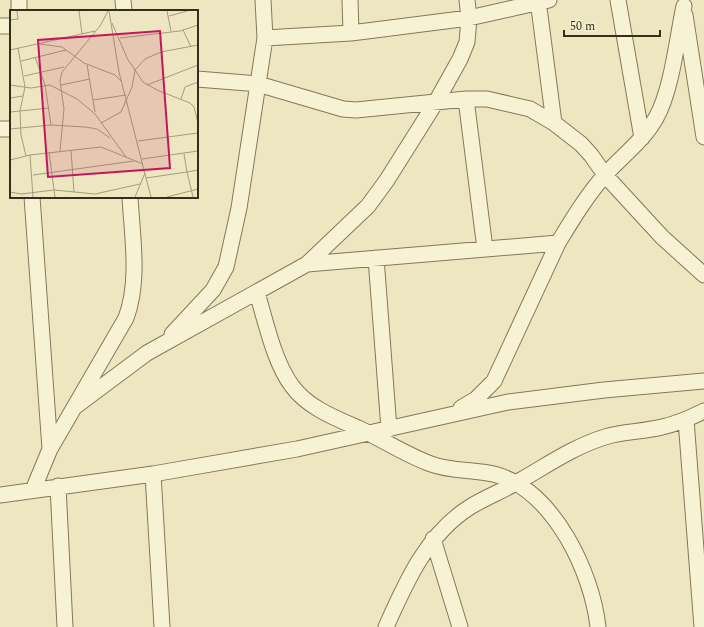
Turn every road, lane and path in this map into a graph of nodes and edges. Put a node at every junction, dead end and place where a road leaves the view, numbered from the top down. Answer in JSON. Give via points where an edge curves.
{"nodes":[{"id":1,"x":123,"y":0,"type":"edge"},
{"id":2,"x":263,"y":0,"type":"edge"},
{"id":3,"x":350,"y":0,"type":"edge"},
{"id":4,"x":467,"y":0,"type":"edge"},
{"id":5,"x":618,"y":0,"type":"edge"},
{"id":6,"x":542,"y":1,"type":"edge"},
{"id":7,"x":683,"y":3,"type":"edge"},
{"id":8,"x":124,"y":10,"type":"edge"},
{"id":9,"x":468,"y":18,"type":"junction"},
{"id":10,"x":351,"y":33,"type":"junction"},
{"id":11,"x":265,"y":38,"type":"junction"},
{"id":12,"x":198,"y":79,"type":"edge"},
{"id":13,"x":258,"y":84,"type":"junction"},
{"id":14,"x":466,"y":99,"type":"junction"},
{"id":15,"x":436,"y":102,"type":"junction"},
{"id":16,"x":554,"y":123,"type":"junction"},
{"id":17,"x":704,"y":136,"type":"edge"},
{"id":18,"x":642,"y":138,"type":"junction"},
{"id":19,"x":605,"y":175,"type":"junction"},
{"id":20,"x":32,"y":198,"type":"edge"},
{"id":21,"x":130,"y":198,"type":"edge"},
{"id":22,"x":558,"y":243,"type":"junction"},
{"id":23,"x":485,"y":249,"type":"junction"},
{"id":24,"x":376,"y":258,"type":"junction"},
{"id":25,"x":307,"y":264,"type":"junction"},
{"id":26,"x":704,"y":275,"type":"edge"},
{"id":27,"x":257,"y":293,"type":"junction"},
{"id":28,"x":164,"y":344,"type":"junction"},
{"id":29,"x":704,"y":381,"type":"edge"},
{"id":30,"x":76,"y":406,"type":"junction"},
{"id":31,"x":704,"y":411,"type":"edge"},
{"id":32,"x":454,"y":413,"type":"junction"},
{"id":33,"x":686,"y":420,"type":"junction"},
{"id":34,"x":389,"y":429,"type":"junction"},
{"id":35,"x":368,"y":433,"type":"junction"},
{"id":36,"x":50,"y":449,"type":"junction"},
{"id":37,"x":153,"y":474,"type":"junction"},
{"id":38,"x":516,"y":483,"type":"junction"},
{"id":39,"x":58,"y":486,"type":"junction"},
{"id":40,"x":33,"y":490,"type":"junction"},
{"id":41,"x":0,"y":494,"type":"edge"},
{"id":42,"x":433,"y":540,"type":"junction"},
{"id":43,"x":65,"y":627,"type":"edge"},
{"id":44,"x":162,"y":627,"type":"edge"},
{"id":45,"x":386,"y":627,"type":"edge"},
{"id":46,"x":460,"y":627,"type":"edge"},
{"id":47,"x":598,"y":627,"type":"edge"},
{"id":48,"x":702,"y":627,"type":"edge"}],
"edges":[{"from":1,"to":8,"type":"street"},
{"from":2,"to":11,"type":"street"},
{"from":3,"to":10,"type":"street"},
{"from":4,"to":9,"type":"street"},
{"from":5,"to":18,"type":"street"},
{"from":6,"to":9,"type":"street"},
{"from":6,"to":16,"type":"street"},
{"from":7,"to":17,"type":"street"},
{"from":7,"to":18,"type":"street","via":[[666,95],[656,118]]},
{"from":9,"to":10,"type":"street"},
{"from":9,"to":15,"type":"street","via":[[467,42]]},
{"from":10,"to":11,"type":"street"},
{"from":11,"to":13,"type":"street"},
{"from":12,"to":13,"type":"street"},
{"from":13,"to":15,"type":"street","via":[[343,109]]},
{"from":13,"to":28,"type":"street","via":[[239,208],[226,267],[213,290]]},
{"from":14,"to":15,"type":"street"},
{"from":14,"to":16,"type":"street","via":[[487,99],[514,104],[530,109]]},
{"from":14,"to":23,"type":"street"},
{"from":15,"to":25,"type":"street","via":[[368,206]]},
{"from":16,"to":19,"type":"street","via":[[581,144]]},
{"from":18,"to":19,"type":"street"},
{"from":19,"to":22,"type":"street"},
{"from":19,"to":26,"type":"street","via":[[662,237]]},
{"from":20,"to":36,"type":"street"},
{"from":21,"to":30,"type":"street","via":[[134,285],[132,303]]},
{"from":22,"to":23,"type":"street"},
{"from":22,"to":32,"type":"street","via":[[494,381],[476,399]]},
{"from":23,"to":24,"type":"street"},
{"from":24,"to":25,"type":"street"},
{"from":24,"to":34,"type":"street"},
{"from":25,"to":27,"type":"street"},
{"from":27,"to":28,"type":"street"},
{"from":27,"to":35,"type":"street","via":[[280,365],[292,386],[304,398],[328,414]]},
{"from":28,"to":30,"type":"street","via":[[147,353]]},
{"from":29,"to":32,"type":"street","via":[[547,396]]},
{"from":30,"to":36,"type":"street"},
{"from":31,"to":33,"type":"street"},
{"from":32,"to":34,"type":"street"},
{"from":33,"to":38,"type":"street","via":[[662,427],[607,436],[578,446]]},
{"from":33,"to":48,"type":"street"},
{"from":34,"to":35,"type":"street"},
{"from":35,"to":37,"type":"street","via":[[297,449]]},
{"from":35,"to":38,"type":"street","via":[[431,464],[486,473]]},
{"from":36,"to":40,"type":"street"},
{"from":37,"to":39,"type":"street"},
{"from":37,"to":44,"type":"street"},
{"from":38,"to":42,"type":"street","via":[[470,507],[451,521]]},
{"from":38,"to":47,"type":"street","via":[[548,511],[567,537],[587,581]]},
{"from":39,"to":40,"type":"street"},
{"from":39,"to":43,"type":"street"},
{"from":40,"to":41,"type":"street"},
{"from":42,"to":45,"type":"street","via":[[402,590]]},
{"from":42,"to":46,"type":"street"}]}
